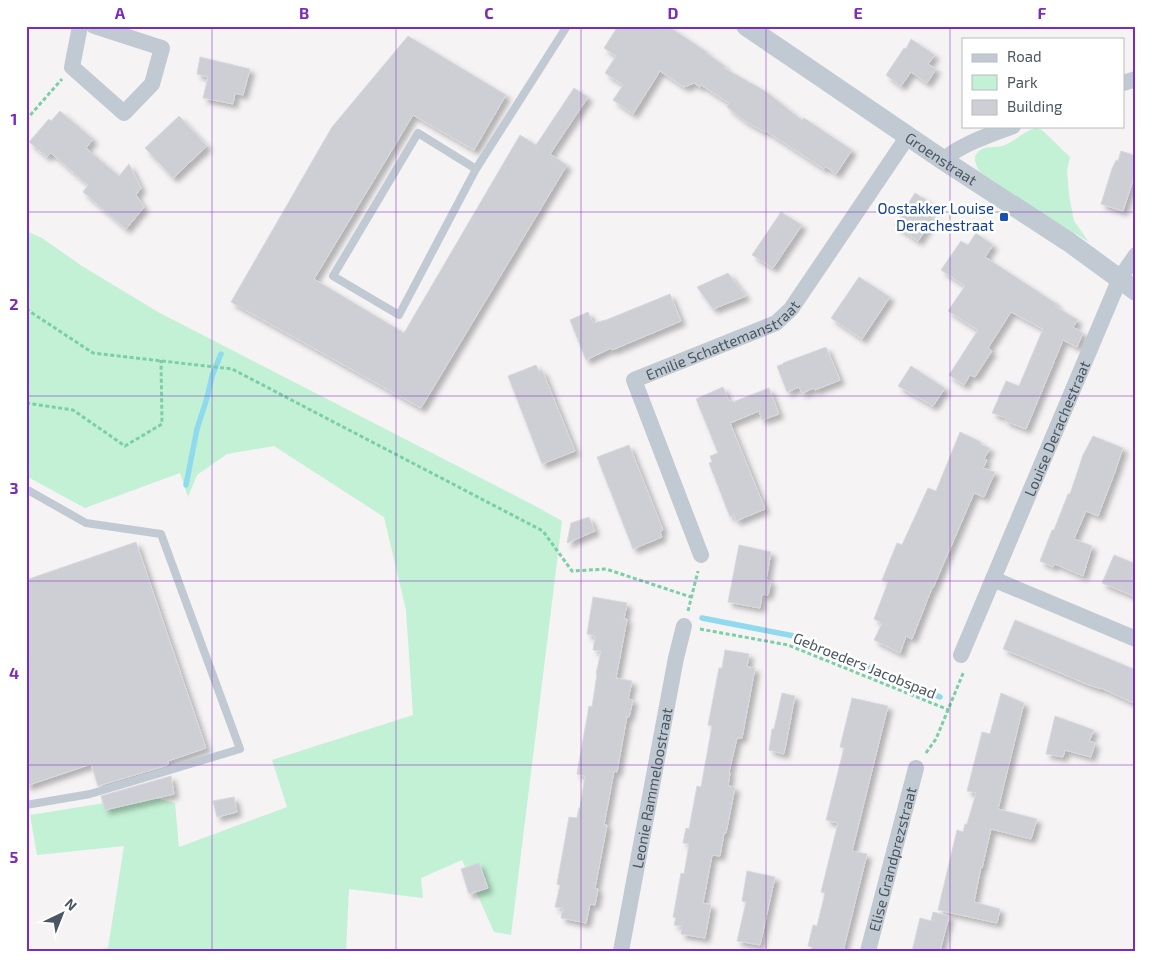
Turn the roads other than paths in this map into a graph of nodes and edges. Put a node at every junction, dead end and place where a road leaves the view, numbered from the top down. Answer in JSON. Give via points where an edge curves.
{"nodes":[{"id":1,"x":80,"y":26,"type":"edge"},
{"id":2,"x":94,"y":26,"type":"edge"},
{"id":3,"x":567,"y":26,"type":"edge"},
{"id":4,"x":746,"y":26,"type":"edge"},
{"id":5,"x":1136,"y":78,"type":"edge"},
{"id":6,"x":1124,"y":83,"type":"edge"},
{"id":7,"x":1008,"y":128,"type":"edge"},
{"id":8,"x":908,"y":136,"type":"junction"},
{"id":9,"x":942,"y":160,"type":"junction"},
{"id":10,"x":476,"y":169,"type":"junction"},
{"id":11,"x":1136,"y":255,"type":"edge"},
{"id":12,"x":1120,"y":278,"type":"junction"},
{"id":13,"x":1136,"y":291,"type":"edge"},
{"id":14,"x":26,"y":489,"type":"edge"},
{"id":15,"x":701,"y":556,"type":"road end"},
{"id":16,"x":993,"y":579,"type":"junction"},
{"id":17,"x":684,"y":626,"type":"road end"},
{"id":18,"x":1136,"y":639,"type":"edge"},
{"id":19,"x":961,"y":655,"type":"road end"},
{"id":20,"x":916,"y":768,"type":"road end"},
{"id":21,"x":26,"y":805,"type":"edge"},
{"id":22,"x":621,"y":951,"type":"edge"},
{"id":23,"x":868,"y":951,"type":"edge"}],
"edges":[{"from":1,"to":2,"type":"street","via":[[72,67],[124,113],[152,84],[162,48]]},
{"from":3,"to":10,"type":"lane"},
{"from":4,"to":8,"type":"street","name":"Groenstraat"},
{"from":5,"to":6,"type":"street"},
{"from":7,"to":9,"type":"street","via":[[966,144]]},
{"from":8,"to":9,"type":"street","name":"Groenstraat"},
{"from":8,"to":15,"type":"street","name":"Emilie Schattemanstraat","via":[[791,309],[776,323],[634,380]]},
{"from":9,"to":12,"type":"street","name":"Groenstraat"},
{"from":10,"to":10,"type":"lane","via":[[418,133],[333,276],[399,315]]},
{"from":11,"to":12,"type":"street","name":"Louise Derachestraat"},
{"from":12,"to":13,"type":"street","name":"Groenstraat"},
{"from":12,"to":16,"type":"street","name":"Louise Derachestraat"},
{"from":14,"to":21,"type":"lane","via":[[86,523],[161,534],[240,749],[90,794]]},
{"from":16,"to":18,"type":"street"},
{"from":16,"to":19,"type":"street","name":"Louise Derachestraat"},
{"from":17,"to":22,"type":"street","name":"Leonie Rammeloostraat"},
{"from":20,"to":23,"type":"street","name":"Elise Grandprezstraat"}]}
